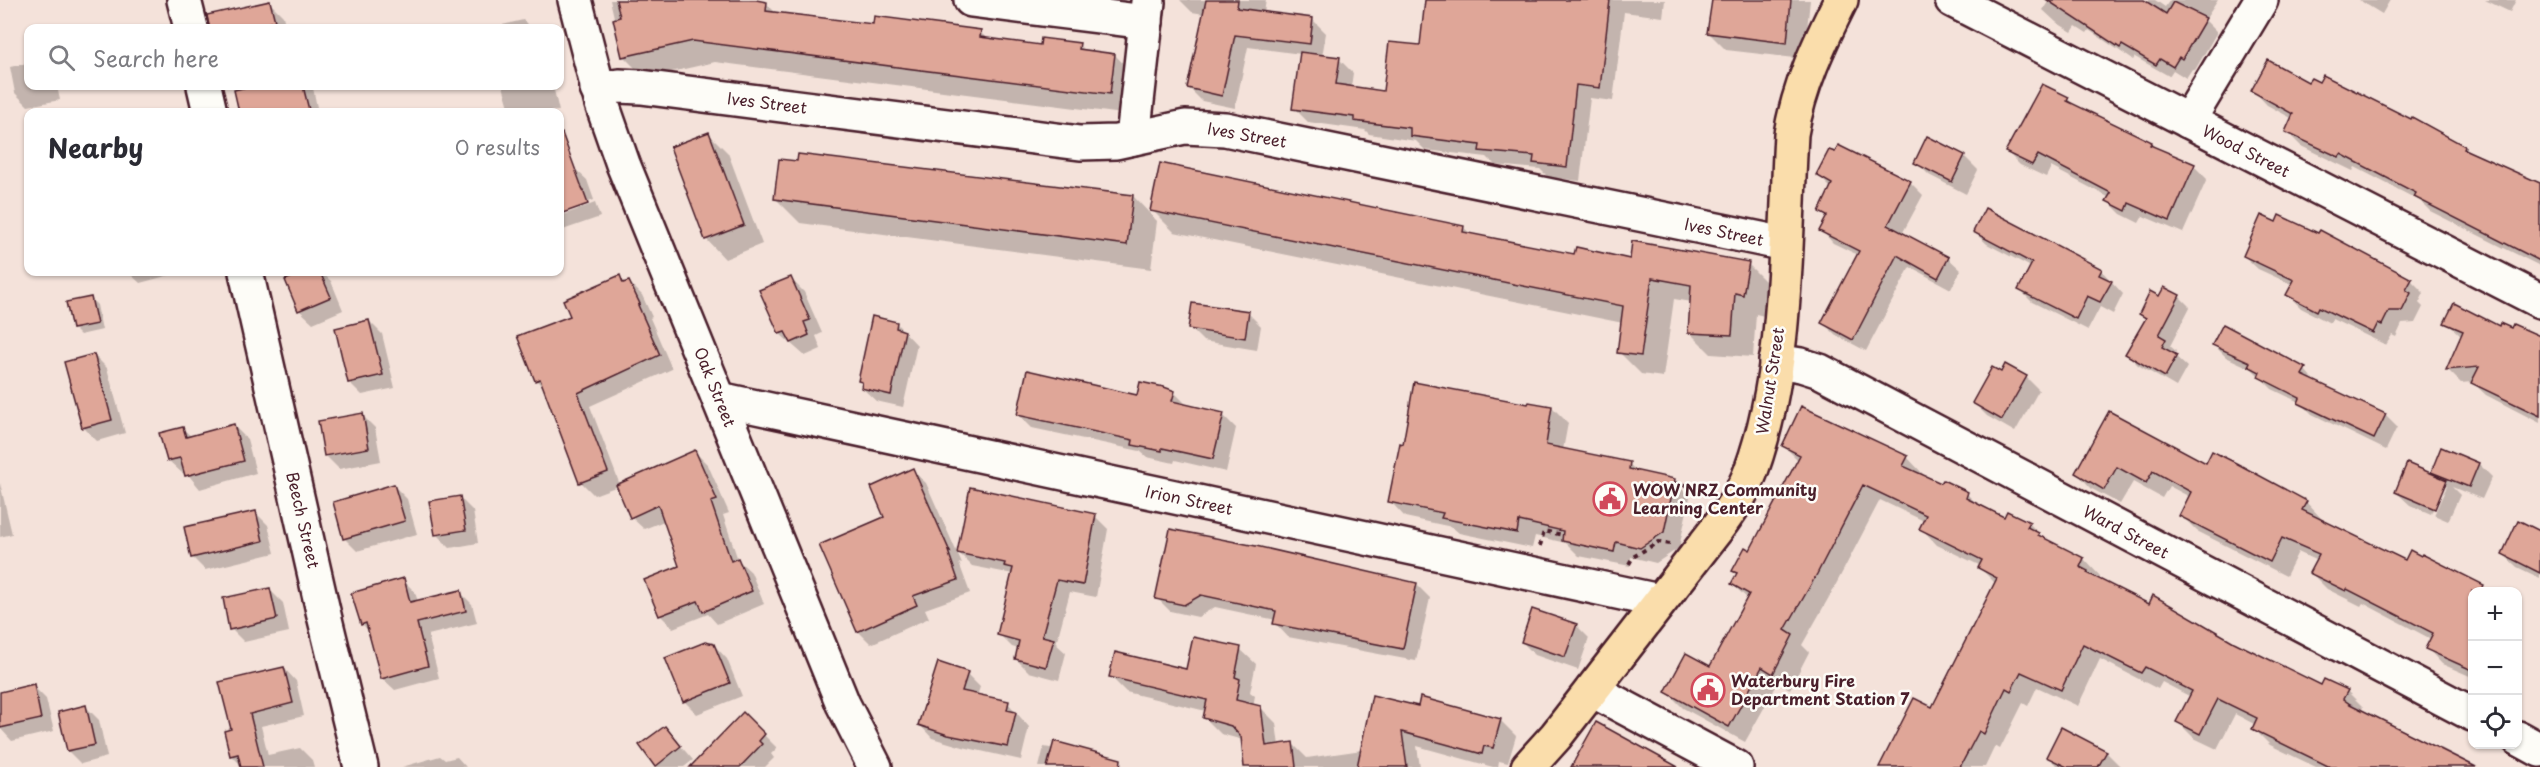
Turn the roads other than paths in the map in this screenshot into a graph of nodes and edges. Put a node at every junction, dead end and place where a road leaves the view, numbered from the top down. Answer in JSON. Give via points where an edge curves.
{"nodes":[{"id":1,"x":184,"y":0,"type":"edge"},
{"id":2,"x":575,"y":0,"type":"edge"},
{"id":3,"x":971,"y":0,"type":"edge"},
{"id":4,"x":1841,"y":0,"type":"edge"},
{"id":5,"x":1952,"y":0,"type":"edge"},
{"id":6,"x":2261,"y":0,"type":"edge"},
{"id":7,"x":1147,"y":11,"type":"edge"},
{"id":8,"x":190,"y":24,"type":"edge"},
{"id":9,"x":597,"y":89,"type":"junction"},
{"id":10,"x":205,"y":90,"type":"edge"},
{"id":11,"x":209,"y":108,"type":"edge"},
{"id":12,"x":2188,"y":121,"type":"junction"},
{"id":13,"x":1132,"y":138,"type":"junction"},
{"id":14,"x":1785,"y":244,"type":"junction"},
{"id":15,"x":247,"y":276,"type":"edge"},
{"id":16,"x":2540,"y":301,"type":"edge"},
{"id":17,"x":1776,"y":361,"type":"junction"},
{"id":18,"x":719,"y":399,"type":"junction"},
{"id":19,"x":1659,"y":602,"type":"junction"},
{"id":20,"x":1592,"y":690,"type":"junction"},
{"id":21,"x":2468,"y":712,"type":"edge"},
{"id":22,"x":2522,"y":741,"type":"edge"},
{"id":23,"x":2540,"y":750,"type":"edge"},
{"id":24,"x":362,"y":767,"type":"edge"},
{"id":25,"x":875,"y":767,"type":"edge"},
{"id":26,"x":1528,"y":767,"type":"edge"},
{"id":27,"x":1736,"y":767,"type":"edge"}],
"edges":[{"from":1,"to":8,"type":"street"},
{"from":2,"to":9,"type":"street","name":"Oak Street"},
{"from":3,"to":7,"type":"street"},
{"from":4,"to":14,"type":"main road","name":"Walnut Street","via":[[1810,64],[1794,112]]},
{"from":5,"to":12,"type":"street","name":"Wood Street"},
{"from":6,"to":12,"type":"street"},
{"from":7,"to":13,"type":"street"},
{"from":9,"to":13,"type":"street","name":"Ives Street","via":[[641,87],[1080,143]]},
{"from":9,"to":18,"type":"street","name":"Oak Street","via":[[623,164]]},
{"from":10,"to":11,"type":"street"},
{"from":12,"to":16,"type":"street","name":"Wood Street"},
{"from":13,"to":14,"type":"street","name":"Ives Street","via":[[1185,127],[1225,129]]},
{"from":14,"to":17,"type":"main road","name":"Walnut Street"},
{"from":15,"to":24,"type":"street","name":"Beech Street"},
{"from":17,"to":19,"type":"main road","name":"Walnut Street","via":[[1768,411],[1750,472],[1732,508]]},
{"from":17,"to":21,"type":"street","name":"Ward Street","via":[[1820,371]]},
{"from":18,"to":19,"type":"street","name":"Irion Street"},
{"from":18,"to":25,"type":"street","name":"Oak Street","via":[[843,704]]},
{"from":19,"to":20,"type":"main road","name":"Walnut Street"},
{"from":20,"to":26,"type":"main road","name":"Walnut Street"},
{"from":20,"to":27,"type":"street"},
{"from":22,"to":23,"type":"street"}]}
